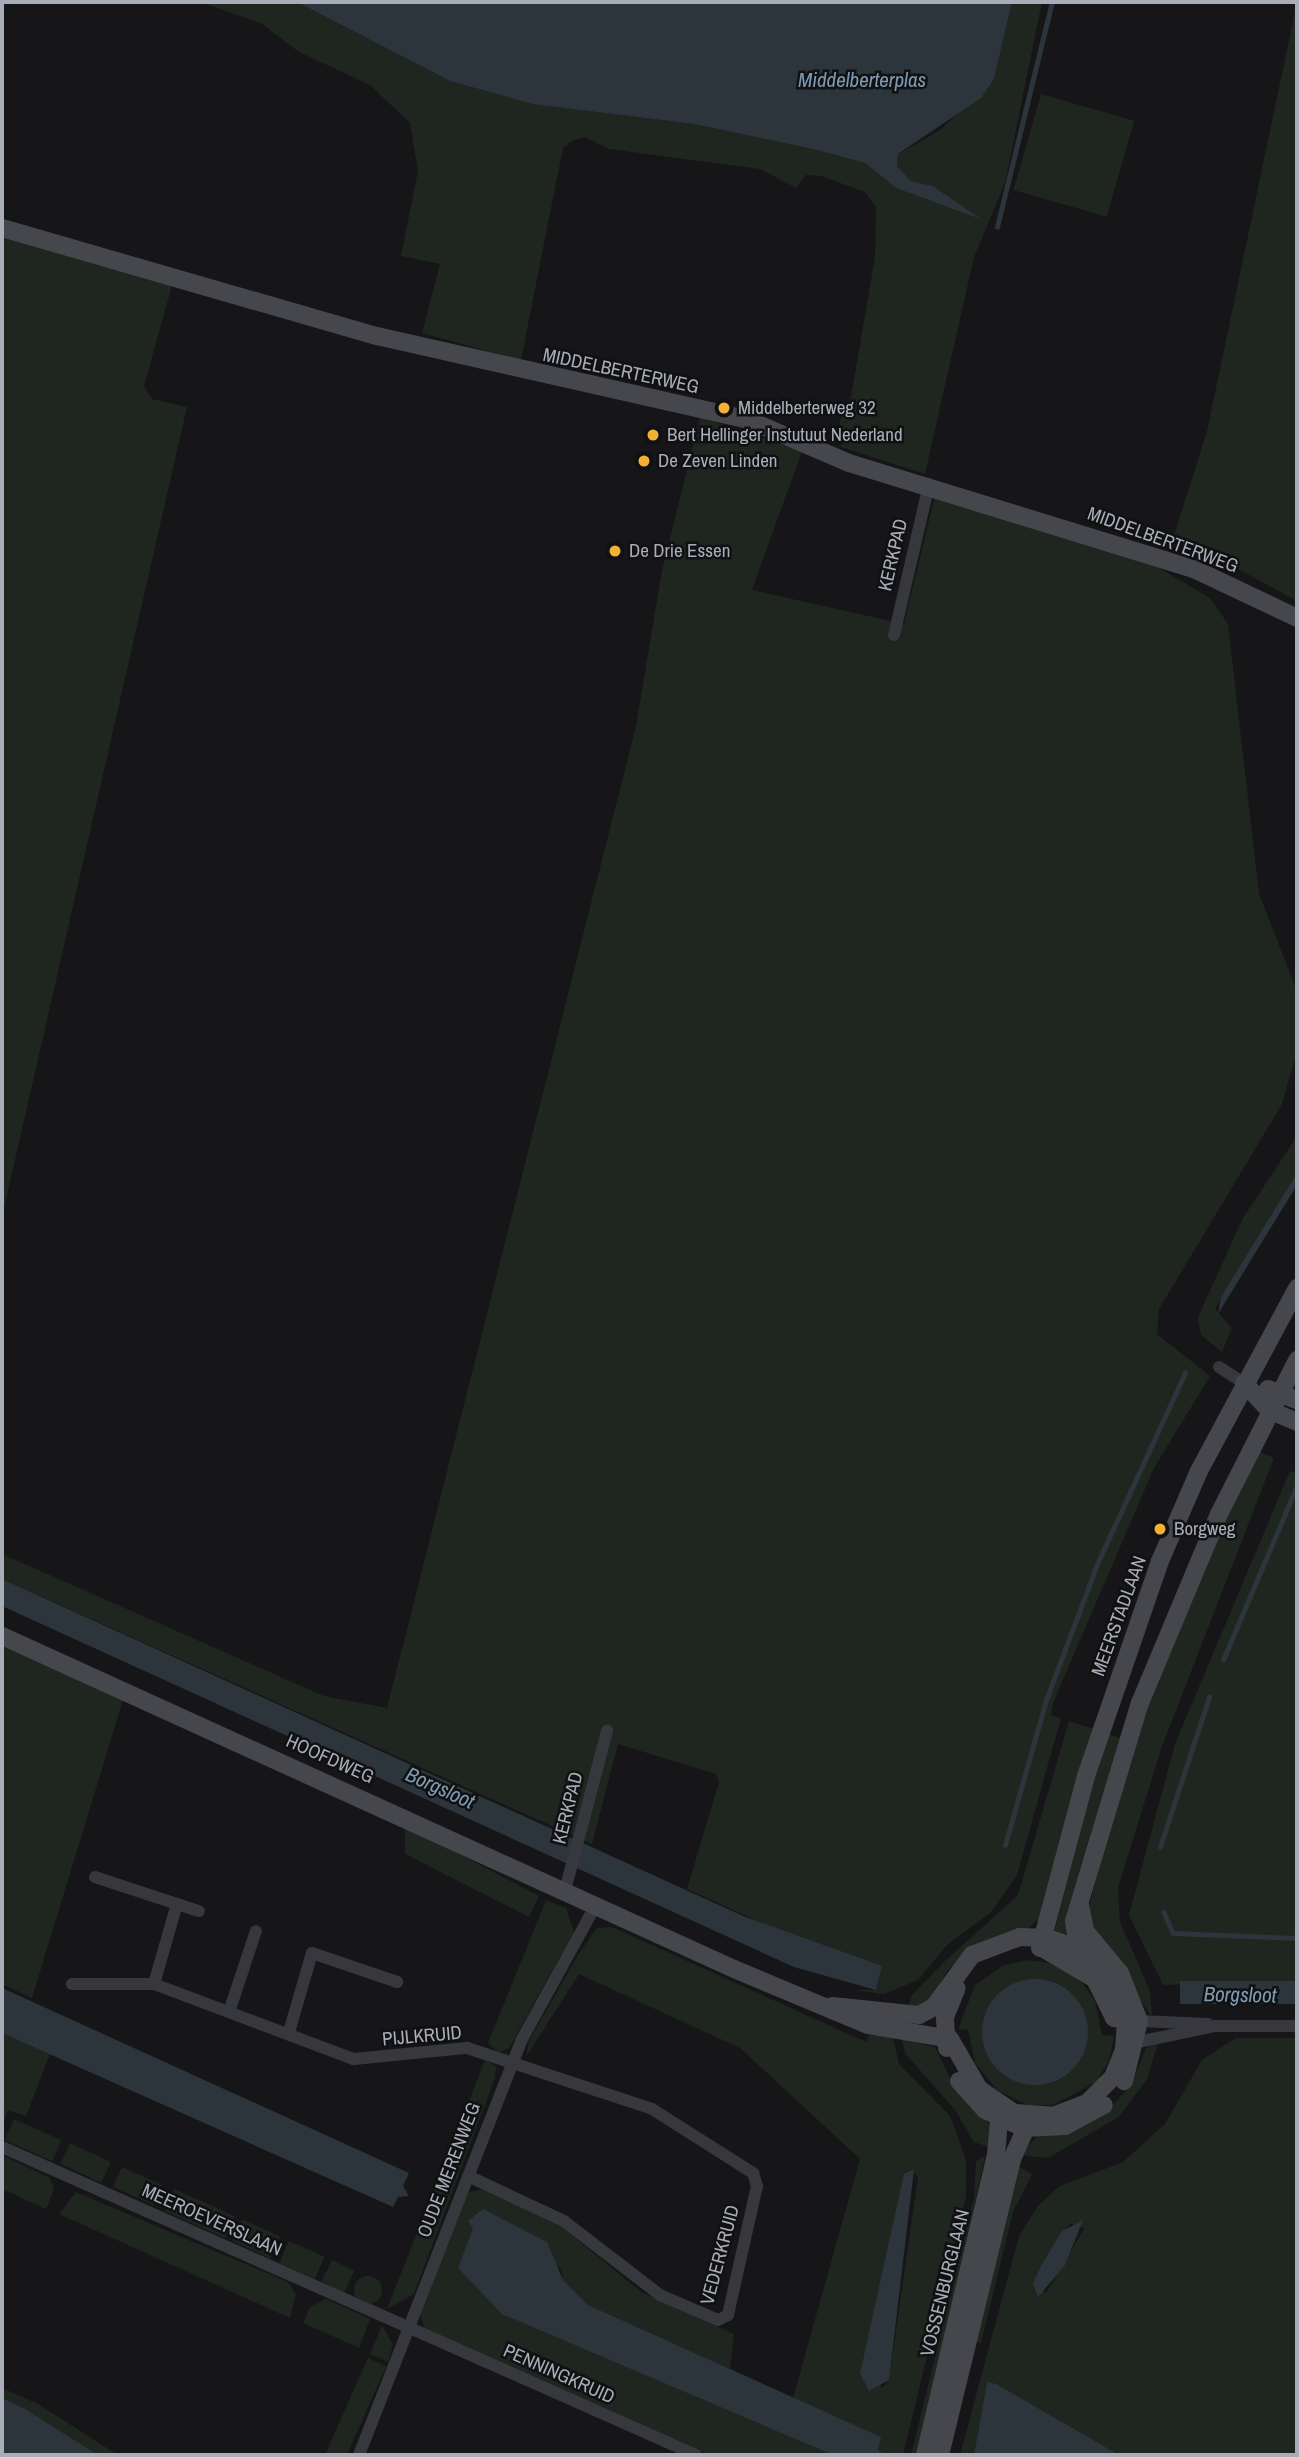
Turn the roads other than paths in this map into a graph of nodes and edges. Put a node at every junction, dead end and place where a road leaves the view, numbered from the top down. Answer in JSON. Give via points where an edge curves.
{"nodes":[{"id":1,"x":2,"y":228,"type":"edge"},
{"id":2,"x":929,"y":484,"type":"junction"},
{"id":3,"x":1297,"y":618,"type":"edge"},
{"id":4,"x":894,"y":635,"type":"dead end"},
{"id":5,"x":1297,"y":1288,"type":"edge"},
{"id":6,"x":1297,"y":1360,"type":"edge"},
{"id":7,"x":1219,"y":1367,"type":"dead end"},
{"id":8,"x":1244,"y":1384,"type":"junction"},
{"id":9,"x":1279,"y":1391,"type":"junction"},
{"id":10,"x":1297,"y":1400,"type":"edge"},
{"id":11,"x":1269,"y":1410,"type":"junction"},
{"id":12,"x":1297,"y":1422,"type":"edge"},
{"id":13,"x":2,"y":1636,"type":"edge"},
{"id":14,"x":607,"y":1731,"type":"dead end"},
{"id":15,"x":95,"y":1877,"type":"dead end"},
{"id":16,"x":564,"y":1894,"type":"junction"},
{"id":17,"x":177,"y":1904,"type":"junction"},
{"id":18,"x":594,"y":1908,"type":"junction"},
{"id":19,"x":200,"y":1911,"type":"dead end"},
{"id":20,"x":256,"y":1931,"type":"dead end"},
{"id":21,"x":1041,"y":1943,"type":"junction"},
{"id":22,"x":1086,"y":1947,"type":"junction"},
{"id":23,"x":397,"y":1982,"type":"dead end"},
{"id":24,"x":72,"y":1984,"type":"dead end"},
{"id":25,"x":154,"y":1984,"type":"junction"},
{"id":26,"x":832,"y":2006,"type":"junction"},
{"id":27,"x":230,"y":2008,"type":"junction"},
{"id":28,"x":1132,"y":2021,"type":"junction"},
{"id":29,"x":1215,"y":2026,"type":"junction"},
{"id":30,"x":1297,"y":2026,"type":"edge"},
{"id":31,"x":289,"y":2032,"type":"junction"},
{"id":32,"x":945,"y":2038,"type":"junction"},
{"id":33,"x":1138,"y":2042,"type":"junction"},
{"id":34,"x":512,"y":2063,"type":"junction"},
{"id":35,"x":999,"y":2119,"type":"junction"},
{"id":36,"x":1028,"y":2122,"type":"junction"},
{"id":37,"x":2,"y":2147,"type":"edge"},
{"id":38,"x":468,"y":2176,"type":"junction"},
{"id":39,"x":408,"y":2327,"type":"junction"},
{"id":40,"x":359,"y":2455,"type":"edge"},
{"id":41,"x":696,"y":2455,"type":"edge"},
{"id":42,"x":925,"y":2455,"type":"edge"},
{"id":43,"x":940,"y":2455,"type":"edge"}],
"edges":[{"from":1,"to":2,"type":"main road","name":"MIDDELBERTERWEG","via":[[377,336],[747,419],[849,463]]},
{"from":2,"to":3,"type":"main road","name":"MIDDELBERTERWEG","via":[[1194,569]]},
{"from":2,"to":4,"type":"street","name":"KERKPAD"},
{"from":5,"to":8,"type":"main road","name":"MEERSTADLAAN"},
{"from":6,"to":9,"type":"main road"},
{"from":7,"to":8,"type":"street"},
{"from":8,"to":9,"type":"main road"},
{"from":8,"to":11,"type":"main road"},
{"from":8,"to":21,"type":"main road","name":"MEERSTADLAAN","via":[[1199,1471],[1141,1614],[1086,1776]]},
{"from":9,"to":10,"type":"main road"},
{"from":9,"to":11,"type":"main road"},
{"from":11,"to":12,"type":"main road"},
{"from":11,"to":22,"type":"main road","via":[[1167,1631],[1080,1905]]},
{"from":13,"to":16,"type":"main road","name":"HOOFDWEG","via":[[462,1841]]},
{"from":14,"to":16,"type":"street","name":"KERKPAD"},
{"from":15,"to":17,"type":"street"},
{"from":16,"to":18,"type":"main road","name":"HOOFDWEG"},
{"from":17,"to":19,"type":"street"},
{"from":17,"to":25,"type":"street"},
{"from":18,"to":26,"type":"main road","name":"HOOFDWEG"},
{"from":18,"to":34,"type":"street","name":"OUDE MERENWEG"},
{"from":20,"to":27,"type":"street"},
{"from":21,"to":22,"type":"main road"},
{"from":21,"to":26,"type":"main road","name":"HOOFDWEG","via":[[1003,1941],[972,1955],[928,2011],[899,2015]]},
{"from":21,"to":28,"type":"main road","via":[[1087,1971],[1114,2018]]},
{"from":21,"to":32,"type":"main road","via":[[998,1954],[971,1971],[952,1997]]},
{"from":22,"to":28,"type":"main road","via":[[1120,1973]]},
{"from":23,"to":31,"type":"street","via":[[312,1953]]},
{"from":24,"to":25,"type":"street","name":"PIJLKRUID"},
{"from":25,"to":27,"type":"street","name":"PIJLKRUID"},
{"from":26,"to":32,"type":"main road","name":"HOOFDWEG","via":[[868,2025]]},
{"from":27,"to":31,"type":"street","name":"PIJLKRUID"},
{"from":28,"to":29,"type":"street"},
{"from":28,"to":33,"type":"main road"},
{"from":28,"to":36,"type":"main road","via":[[1121,2060],[1103,2091],[1069,2112]]},
{"from":29,"to":30,"type":"street"},
{"from":29,"to":33,"type":"street"},
{"from":31,"to":34,"type":"street","name":"PIJLKRUID","via":[[354,2059],[467,2048]]},
{"from":32,"to":35,"type":"main road","via":[[962,2085]]},
{"from":32,"to":36,"type":"main road","via":[[954,2042],[979,2088]]},
{"from":33,"to":36,"type":"main road","via":[[1126,2079],[1100,2109],[1065,2126]]},
{"from":34,"to":38,"type":"street","name":"OUDE MERENWEG"},
{"from":34,"to":38,"type":"street","name":"VEDERKRUID","via":[[652,2109],[753,2173],[757,2186],[728,2315],[718,2320],[660,2295],[564,2221]]},
{"from":35,"to":36,"type":"main road"},
{"from":35,"to":42,"type":"main road","name":"VOSSENBURGLAAN","via":[[994,2167]]},
{"from":36,"to":43,"type":"main road","name":"VOSSENBURGLAAN"},
{"from":37,"to":39,"type":"street","name":"MEEROEVERSLAAN"},
{"from":38,"to":39,"type":"street","name":"OUDE MERENWEG"},
{"from":39,"to":40,"type":"street","name":"OUDE MERENWEG"},
{"from":39,"to":41,"type":"street","name":"PENNINGKRUID"}]}
